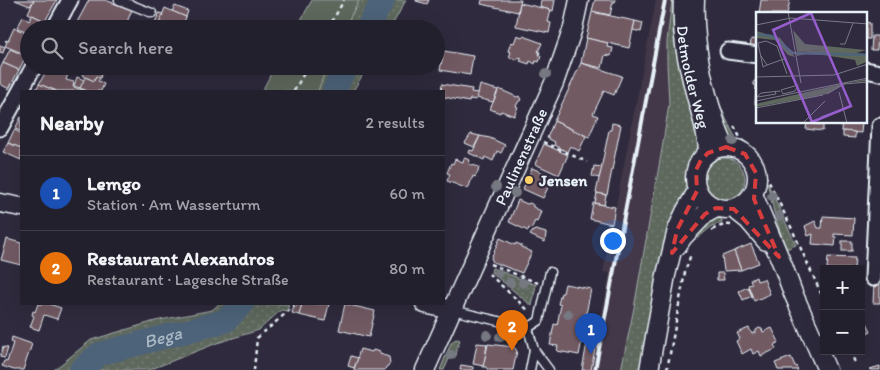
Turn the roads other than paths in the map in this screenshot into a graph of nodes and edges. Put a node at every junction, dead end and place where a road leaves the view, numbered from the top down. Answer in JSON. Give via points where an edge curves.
{"nodes":[{"id":1,"x":70,"y":0,"type":"edge"},
{"id":2,"x":119,"y":0,"type":"edge"},
{"id":3,"x":579,"y":0,"type":"edge"},
{"id":4,"x":684,"y":0,"type":"edge"},
{"id":5,"x":695,"y":0,"type":"edge"},
{"id":6,"x":152,"y":13,"type":"dead end"},
{"id":7,"x":59,"y":20,"type":"edge"},
{"id":8,"x":728,"y":51,"type":"dead end"},
{"id":9,"x":756,"y":55,"type":"edge"},
{"id":10,"x":29,"y":75,"type":"edge"},
{"id":11,"x":21,"y":90,"type":"edge"},
{"id":12,"x":20,"y":92,"type":"edge"},
{"id":13,"x":880,"y":126,"type":"edge"},
{"id":14,"x":0,"y":128,"type":"edge"},
{"id":15,"x":726,"y":147,"type":"junction"},
{"id":16,"x":708,"y":153,"type":"junction"},
{"id":17,"x":759,"y":190,"type":"junction"},
{"id":18,"x":697,"y":191,"type":"junction"},
{"id":19,"x":0,"y":202,"type":"edge"},
{"id":20,"x":20,"y":207,"type":"edge"},
{"id":21,"x":716,"y":208,"type":"junction"},
{"id":22,"x":731,"y":217,"type":"junction"},
{"id":23,"x":672,"y":253,"type":"junction"},
{"id":24,"x":779,"y":257,"type":"junction"},
{"id":25,"x":550,"y":272,"type":"dead end"},
{"id":26,"x":873,"y":278,"type":"dead end"},
{"id":27,"x":430,"y":305,"type":"edge"},
{"id":28,"x":452,"y":310,"type":"junction"},
{"id":29,"x":528,"y":328,"type":"junction"},
{"id":30,"x":534,"y":350,"type":"junction"},
{"id":31,"x":548,"y":369,"type":"edge"},
{"id":32,"x":425,"y":370,"type":"edge"},
{"id":33,"x":530,"y":370,"type":"edge"},
{"id":34,"x":649,"y":370,"type":"edge"},
{"id":35,"x":827,"y":370,"type":"edge"}],
"edges":[{"from":1,"to":7,"type":"street"},
{"from":2,"to":6,"type":"lane"},
{"from":3,"to":28,"type":"street","name":"Paulinenstraße","via":[[554,83]]},
{"from":4,"to":16,"type":"street","name":"Detmolder Weg","via":[[684,44]]},
{"from":5,"to":15,"type":"street","name":"Detmolder Weg","via":[[696,40],[701,68]]},
{"from":8,"to":9,"type":"street"},
{"from":10,"to":11,"type":"street"},
{"from":12,"to":14,"type":"street"},
{"from":13,"to":26,"type":"street"},
{"from":15,"to":16,"type":"street"},
{"from":15,"to":17,"type":"street","via":[[746,154],[756,173]]},
{"from":16,"to":18,"type":"street","via":[[696,170]]},
{"from":17,"to":22,"type":"street"},
{"from":17,"to":24,"type":"street"},
{"from":18,"to":21,"type":"street"},
{"from":18,"to":23,"type":"street","via":[[677,230]]},
{"from":19,"to":20,"type":"street"},
{"from":21,"to":22,"type":"street","via":[[723,209]]},
{"from":21,"to":23,"type":"street","via":[[705,214]]},
{"from":22,"to":24,"type":"street","via":[[748,220]]},
{"from":23,"to":34,"type":"street"},
{"from":24,"to":35,"type":"street"},
{"from":25,"to":29,"type":"lane","via":[[539,321]]},
{"from":27,"to":28,"type":"street"},
{"from":28,"to":29,"type":"lane"},
{"from":28,"to":32,"type":"street","name":"Paulinenstraße"},
{"from":29,"to":30,"type":"lane"},
{"from":30,"to":31,"type":"lane"},
{"from":30,"to":33,"type":"lane"}]}
